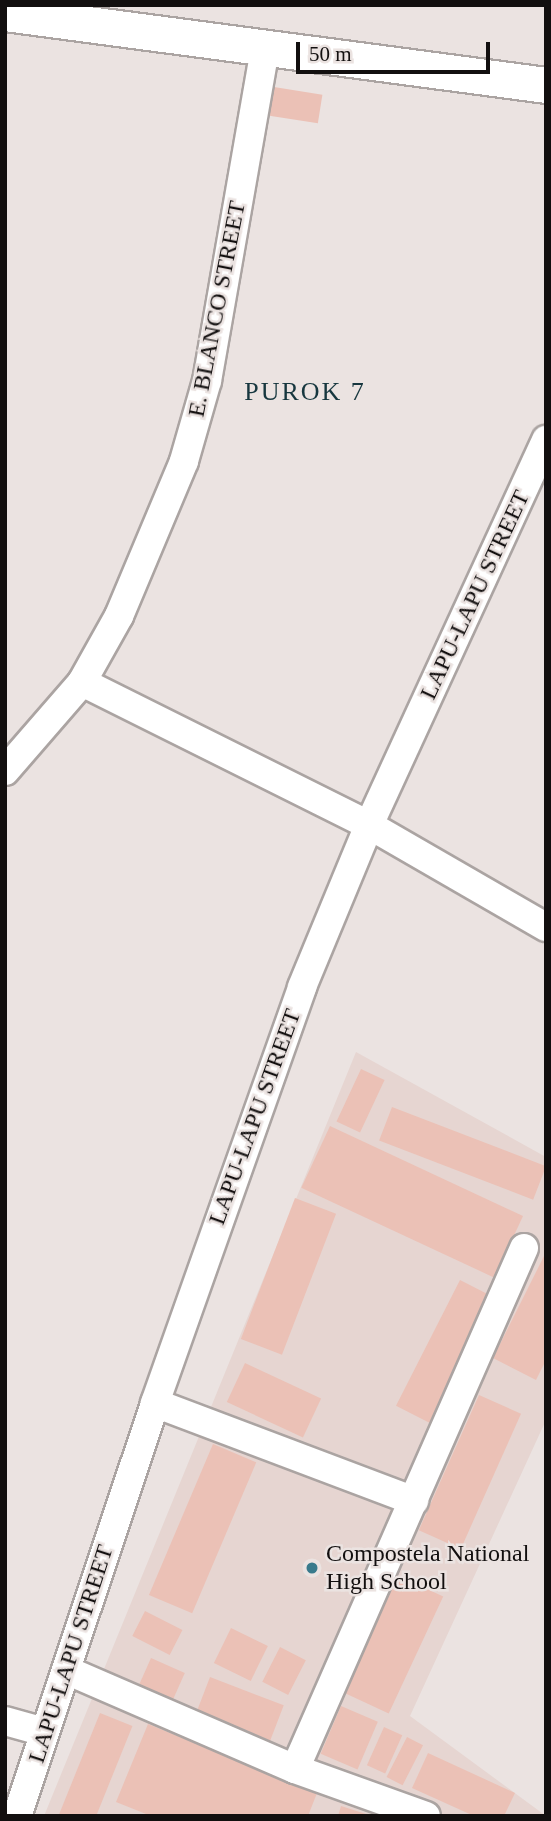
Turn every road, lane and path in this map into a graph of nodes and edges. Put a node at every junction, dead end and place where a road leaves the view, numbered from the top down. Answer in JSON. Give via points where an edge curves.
{"nodes":[{"id":1,"x":5,"y":13,"type":"edge"},
{"id":2,"x":265,"y":49,"type":"junction"},
{"id":3,"x":546,"y":85,"type":"edge"},
{"id":4,"x":546,"y":440,"type":"edge"},
{"id":5,"x":82,"y":682,"type":"junction"},
{"id":6,"x":5,"y":771,"type":"edge"},
{"id":7,"x":369,"y":825,"type":"junction"},
{"id":8,"x":546,"y":927,"type":"edge"},
{"id":9,"x":524,"y":1248,"type":"dead end"},
{"id":10,"x":155,"y":1403,"type":"junction"},
{"id":11,"x":414,"y":1501,"type":"junction"},
{"id":12,"x":66,"y":1670,"type":"junction"},
{"id":13,"x":5,"y":1721,"type":"edge"},
{"id":14,"x":45,"y":1732,"type":"junction"},
{"id":15,"x":295,"y":1769,"type":"junction"},
{"id":16,"x":17,"y":1816,"type":"edge"},
{"id":17,"x":426,"y":1816,"type":"edge"}],
"edges":[{"from":1,"to":2,"type":"main road"},
{"from":2,"to":3,"type":"main road"},
{"from":2,"to":5,"type":"street","name":"E. BLANCO STREET","via":[[207,381],[196,421],[157,533]]},
{"from":4,"to":7,"type":"street","name":"LAPU-LAPU STREET"},
{"from":5,"to":6,"type":"street","name":"E. BLANCO STREET"},
{"from":5,"to":7,"type":"street"},
{"from":7,"to":8,"type":"street"},
{"from":7,"to":10,"type":"street","name":"LAPU-LAPU STREET","via":[[302,987]]},
{"from":9,"to":11,"type":"street"},
{"from":10,"to":11,"type":"street"},
{"from":10,"to":12,"type":"street","name":"LAPU-LAPU STREET"},
{"from":11,"to":15,"type":"street"},
{"from":12,"to":14,"type":"street","name":"LAPU-LAPU STREET"},
{"from":12,"to":15,"type":"street"},
{"from":13,"to":14,"type":"street"},
{"from":14,"to":16,"type":"street","name":"LAPU-LAPU STREET"},
{"from":15,"to":17,"type":"street"}]}
